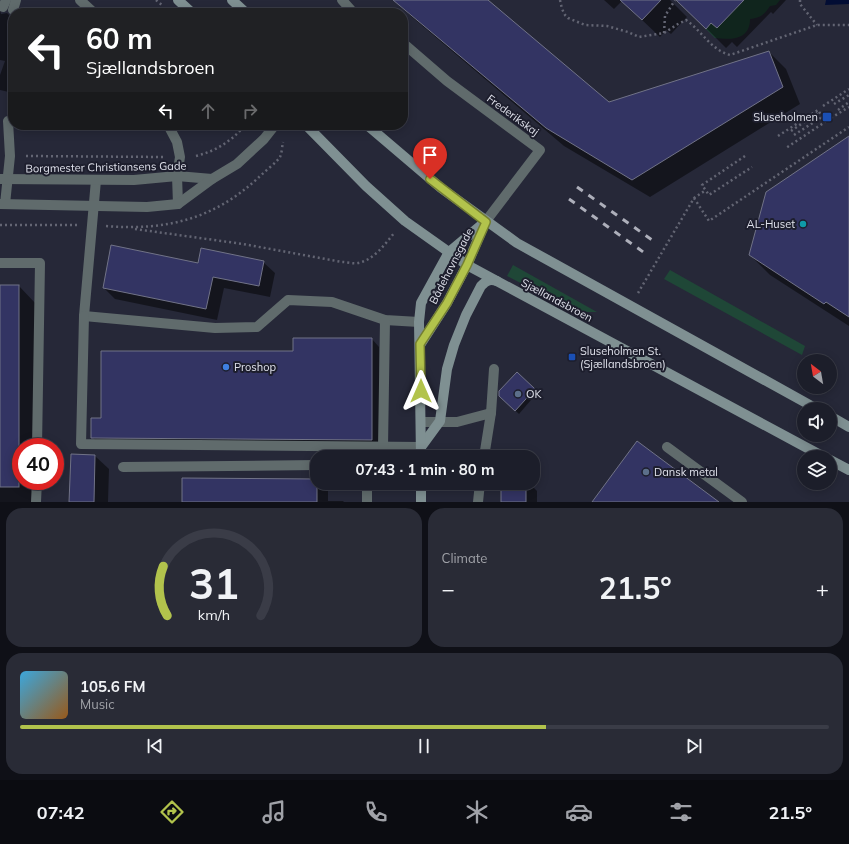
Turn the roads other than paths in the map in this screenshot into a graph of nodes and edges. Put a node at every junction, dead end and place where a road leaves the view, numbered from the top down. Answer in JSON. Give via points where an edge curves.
{"nodes":[{"id":1,"x":80,"y":0,"type":"edge"},
{"id":2,"x":178,"y":0,"type":"edge"},
{"id":3,"x":232,"y":0,"type":"edge"},
{"id":4,"x":342,"y":0,"type":"edge"},
{"id":5,"x":89,"y":8,"type":"edge"},
{"id":6,"x":187,"y":8,"type":"edge"},
{"id":7,"x":241,"y":8,"type":"edge"},
{"id":8,"x":349,"y":8,"type":"edge"},
{"id":9,"x":408,"y":48,"type":"edge"},
{"id":10,"x":7,"y":120,"type":"edge"},
{"id":11,"x":171,"y":130,"type":"edge"},
{"id":12,"x":271,"y":130,"type":"edge"},
{"id":13,"x":311,"y":130,"type":"edge"},
{"id":14,"x":373,"y":130,"type":"edge"},
{"id":15,"x":177,"y":176,"type":"junction"},
{"id":16,"x":4,"y":179,"type":"edge"},
{"id":17,"x":212,"y":179,"type":"junction"},
{"id":18,"x":96,"y":180,"type":"junction"},
{"id":19,"x":3,"y":204,"type":"edge"},
{"id":20,"x":178,"y":204,"type":"junction"},
{"id":21,"x":94,"y":206,"type":"junction"},
{"id":22,"x":486,"y":222,"type":"junction"},
{"id":23,"x":449,"y":252,"type":"junction"},
{"id":24,"x":0,"y":263,"type":"edge"},
{"id":25,"x":467,"y":265,"type":"junction"},
{"id":26,"x":497,"y":281,"type":"junction"},
{"id":27,"x":84,"y":316,"type":"junction"},
{"id":28,"x":385,"y":320,"type":"junction"},
{"id":29,"x":419,"y":322,"type":"junction"},
{"id":30,"x":420,"y":344,"type":"junction"},
{"id":31,"x":494,"y":369,"type":"dead end"},
{"id":32,"x":804,"y":402,"type":"edge"},
{"id":33,"x":491,"y":413,"type":"junction"},
{"id":34,"x":837,"y":420,"type":"edge"},
{"id":35,"x":440,"y":421,"type":"junction"},
{"id":36,"x":421,"y":422,"type":"junction"},
{"id":37,"x":849,"y":426,"type":"edge"},
{"id":38,"x":37,"y":438,"type":"edge"},
{"id":39,"x":383,"y":447,"type":"junction"},
{"id":40,"x":667,"y":447,"type":"dead end"},
{"id":41,"x":406,"y":450,"type":"edge"},
{"id":42,"x":421,"y":450,"type":"edge"},
{"id":43,"x":422,"y":450,"type":"edge"},
{"id":44,"x":485,"y":450,"type":"edge"},
{"id":45,"x":811,"y":450,"type":"edge"},
{"id":46,"x":837,"y":464,"type":"edge"},
{"id":47,"x":310,"y":465,"type":"edge"},
{"id":48,"x":123,"y":467,"type":"dead end"},
{"id":49,"x":849,"y":470,"type":"edge"},
{"id":50,"x":37,"y":490,"type":"edge"},
{"id":51,"x":367,"y":490,"type":"edge"},
{"id":52,"x":421,"y":490,"type":"edge"},
{"id":53,"x":479,"y":490,"type":"edge"},
{"id":54,"x":36,"y":502,"type":"edge"},
{"id":55,"x":367,"y":502,"type":"edge"},
{"id":56,"x":421,"y":502,"type":"edge"},
{"id":57,"x":478,"y":502,"type":"edge"},
{"id":58,"x":742,"y":502,"type":"edge"}],
"edges":[{"from":1,"to":5,"type":"street"},
{"from":2,"to":6,"type":"street"},
{"from":3,"to":7,"type":"street"},
{"from":4,"to":8,"type":"street"},
{"from":9,"to":22,"type":"street","name":"Frederikskaj","via":[[447,81],[540,150]]},
{"from":10,"to":16,"type":"street","via":[[10,156]]},
{"from":11,"to":15,"type":"street","via":[[177,142],[180,157]]},
{"from":12,"to":17,"type":"street","via":[[237,164]]},
{"from":13,"to":23,"type":"street","name":"Sjællandsbroen","via":[[405,221]]},
{"from":14,"to":22,"type":"street","via":[[441,188]]},
{"from":15,"to":17,"type":"street","name":"Borgmester Christiansens Gade"},
{"from":15,"to":18,"type":"street","name":"Borgmester Christiansens Gade"},
{"from":15,"to":20,"type":"street"},
{"from":16,"to":18,"type":"street","name":"Borgmester Christiansens Gade"},
{"from":16,"to":19,"type":"street"},
{"from":17,"to":20,"type":"street"},
{"from":18,"to":21,"type":"street"},
{"from":19,"to":21,"type":"street"},
{"from":20,"to":21,"type":"street","via":[[147,207]]},
{"from":21,"to":27,"type":"street"},
{"from":22,"to":23,"type":"street","name":"Bådehavnsgade"},
{"from":22,"to":25,"type":"street","name":"Bådehavnsgade"},
{"from":22,"to":32,"type":"street","via":[[517,243]]},
{"from":23,"to":25,"type":"street","name":"Sjællandsbroen"},
{"from":23,"to":29,"type":"street","name":"Bådehavnsgade","via":[[421,303]]},
{"from":24,"to":38,"type":"street","via":[[40,263]]},
{"from":25,"to":26,"type":"street","name":"Sjællandsbroen"},
{"from":25,"to":30,"type":"street","name":"Bådehavnsgade","via":[[447,303]]},
{"from":26,"to":35,"type":"street","via":[[491,279],[481,286],[461,326],[447,369]]},
{"from":26,"to":45,"type":"street","name":"Sjællandsbroen"},
{"from":27,"to":28,"type":"street","via":[[215,328],[257,327],[288,300],[332,302]]},
{"from":27,"to":39,"type":"street","via":[[81,444]]},
{"from":28,"to":29,"type":"street"},
{"from":28,"to":39,"type":"street"},
{"from":29,"to":30,"type":"street","name":"Bådehavnsgade"},
{"from":30,"to":36,"type":"street","name":"Bådehavnsgade"},
{"from":31,"to":33,"type":"street"},
{"from":33,"to":35,"type":"street","via":[[457,422]]},
{"from":33,"to":44,"type":"street"},
{"from":34,"to":37,"type":"street"},
{"from":35,"to":36,"type":"street"},
{"from":35,"to":43,"type":"street"},
{"from":36,"to":42,"type":"street","name":"Bådehavnsgade"},
{"from":39,"to":41,"type":"street"},
{"from":40,"to":58,"type":"street"},
{"from":46,"to":49,"type":"street"},
{"from":47,"to":48,"type":"street"},
{"from":50,"to":54,"type":"street"},
{"from":51,"to":55,"type":"street"},
{"from":52,"to":56,"type":"street"},
{"from":53,"to":57,"type":"street"}]}
